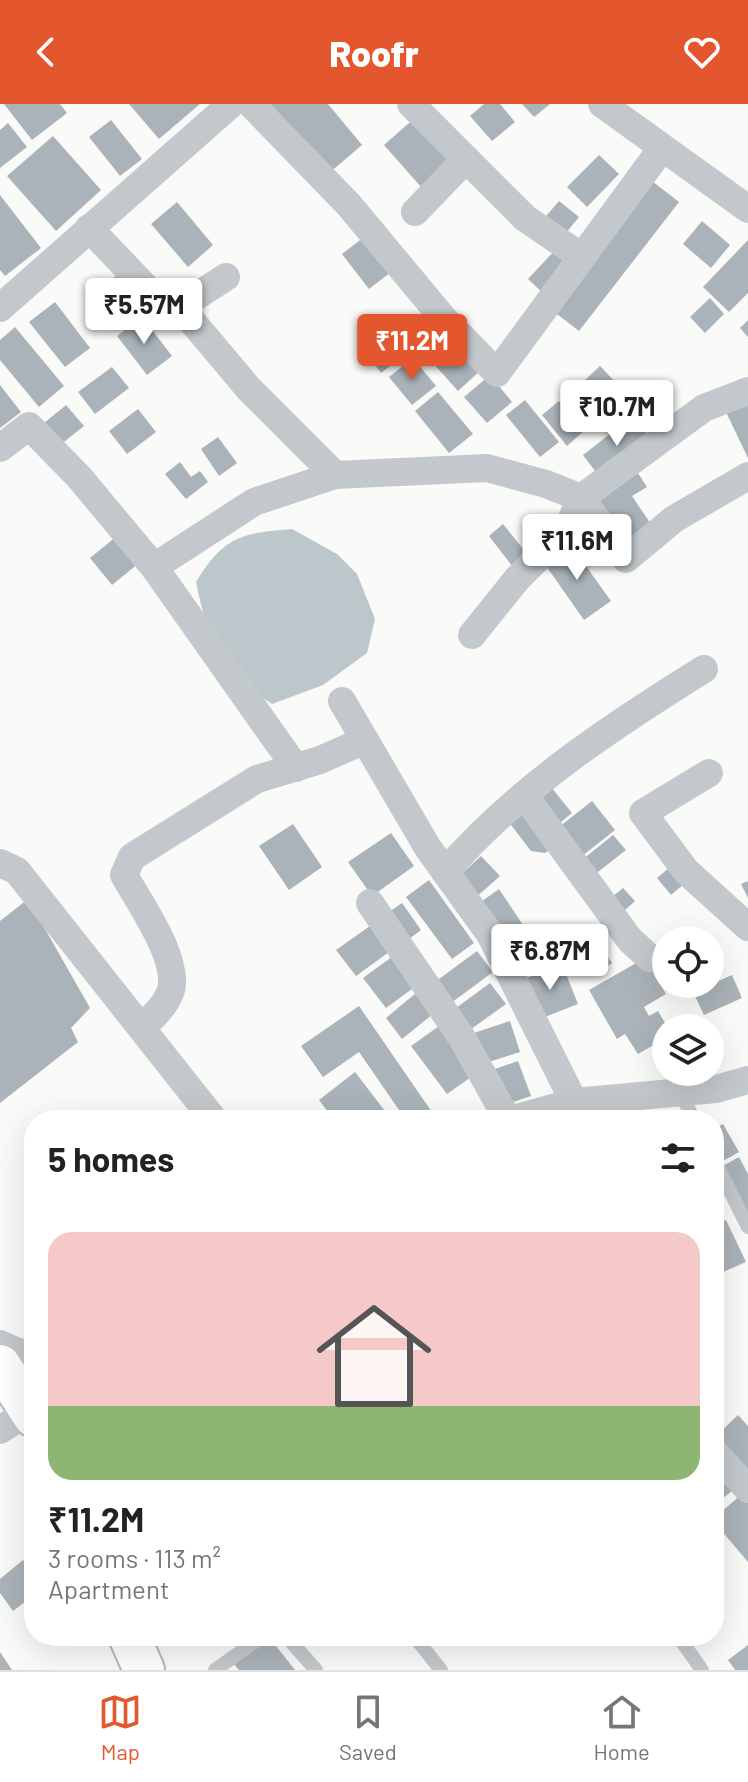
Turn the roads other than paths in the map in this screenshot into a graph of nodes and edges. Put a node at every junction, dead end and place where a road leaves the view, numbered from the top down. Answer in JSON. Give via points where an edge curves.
{"nodes":[{"id":1,"x":231,"y":104,"type":"edge"},
{"id":2,"x":251,"y":104,"type":"edge"},
{"id":3,"x":411,"y":104,"type":"edge"},
{"id":4,"x":602,"y":104,"type":"edge"},
{"id":5,"x":640,"y":115,"type":"edge"},
{"id":6,"x":662,"y":148,"type":"junction"},
{"id":7,"x":466,"y":159,"type":"junction"},
{"id":8,"x":744,"y":199,"type":"edge"},
{"id":9,"x":415,"y":212,"type":"dead end"},
{"id":10,"x":89,"y":228,"type":"junction"},
{"id":11,"x":582,"y":257,"type":"junction"},
{"id":12,"x":226,"y":277,"type":"dead end"},
{"id":13,"x":4,"y":297,"type":"edge"},
{"id":14,"x":180,"y":307,"type":"junction"},
{"id":15,"x":748,"y":391,"type":"edge"},
{"id":16,"x":0,"y":448,"type":"edge"},
{"id":17,"x":335,"y":475,"type":"junction"},
{"id":18,"x":748,"y":476,"type":"edge"},
{"id":19,"x":581,"y":498,"type":"junction"},
{"id":20,"x":154,"y":567,"type":"junction"},
{"id":21,"x":472,"y":635,"type":"dead end"},
{"id":22,"x":704,"y":669,"type":"dead end"},
{"id":23,"x":342,"y":701,"type":"dead end"},
{"id":24,"x":363,"y":741,"type":"junction"},
{"id":25,"x":296,"y":768,"type":"junction"},
{"id":26,"x":709,"y":773,"type":"dead end"},
{"id":27,"x":524,"y":795,"type":"junction"},
{"id":28,"x":0,"y":863,"type":"edge"},
{"id":29,"x":445,"y":872,"type":"junction"},
{"id":30,"x":370,"y":903,"type":"dead end"},
{"id":31,"x":748,"y":927,"type":"edge"},
{"id":32,"x":650,"y":958,"type":"dead end"},
{"id":33,"x":143,"y":1026,"type":"junction"},
{"id":34,"x":748,"y":1080,"type":"edge"},
{"id":35,"x":680,"y":1092,"type":"junction"},
{"id":36,"x":574,"y":1102,"type":"junction"},
{"id":37,"x":206,"y":1110,"type":"edge"},
{"id":38,"x":503,"y":1110,"type":"edge"},
{"id":39,"x":545,"y":1110,"type":"edge"},
{"id":40,"x":689,"y":1110,"type":"edge"},
{"id":41,"x":724,"y":1179,"type":"edge"},
{"id":42,"x":748,"y":1227,"type":"edge"},
{"id":43,"x":0,"y":1344,"type":"edge"},
{"id":44,"x":24,"y":1353,"type":"edge"},
{"id":45,"x":0,"y":1365,"type":"edge"},
{"id":46,"x":22,"y":1419,"type":"edge"},
{"id":47,"x":724,"y":1463,"type":"edge"},
{"id":48,"x":748,"y":1489,"type":"edge"},
{"id":49,"x":133,"y":1646,"type":"edge"},
{"id":50,"x":249,"y":1646,"type":"edge"},
{"id":51,"x":295,"y":1646,"type":"edge"},
{"id":52,"x":422,"y":1646,"type":"edge"},
{"id":53,"x":685,"y":1646,"type":"edge"},
{"id":54,"x":144,"y":1670,"type":"edge"},
{"id":55,"x":215,"y":1670,"type":"edge"},
{"id":56,"x":316,"y":1670,"type":"edge"},
{"id":57,"x":441,"y":1670,"type":"edge"},
{"id":58,"x":702,"y":1670,"type":"edge"}],
"edges":[{"from":1,"to":10,"type":"street"},
{"from":2,"to":11,"type":"street","via":[[349,205],[443,318],[497,373]]},
{"from":3,"to":7,"type":"street"},
{"from":4,"to":5,"type":"street"},
{"from":5,"to":6,"type":"street"},
{"from":6,"to":8,"type":"street"},
{"from":6,"to":11,"type":"street"},
{"from":7,"to":9,"type":"street"},
{"from":7,"to":11,"type":"street","via":[[525,218]]},
{"from":10,"to":13,"type":"street"},
{"from":10,"to":14,"type":"street","via":[[170,313]]},
{"from":12,"to":14,"type":"street"},
{"from":14,"to":17,"type":"street","via":[[249,389]]},
{"from":15,"to":19,"type":"street","via":[[704,408]]},
{"from":16,"to":20,"type":"street","via":[[29,426]]},
{"from":17,"to":19,"type":"street","via":[[487,468]]},
{"from":17,"to":20,"type":"street","via":[[254,502]]},
{"from":18,"to":19,"type":"street","via":[[674,519],[626,559]]},
{"from":19,"to":21,"type":"street","via":[[568,528]]},
{"from":20,"to":25,"type":"street"},
{"from":22,"to":27,"type":"street","via":[[605,730]]},
{"from":23,"to":24,"type":"street"},
{"from":24,"to":25,"type":"street"},
{"from":24,"to":29,"type":"street"},
{"from":25,"to":33,"type":"street","via":[[257,779],[132,857],[124,875],[170,959],[171,990],[159,1012]]},
{"from":26,"to":31,"type":"street","via":[[643,813],[686,871]]},
{"from":27,"to":29,"type":"street","via":[[478,834]]},
{"from":27,"to":32,"type":"street","via":[[630,940]]},
{"from":28,"to":33,"type":"street","via":[[17,871]]},
{"from":29,"to":36,"type":"street","via":[[490,934]]},
{"from":30,"to":38,"type":"street","via":[[462,1038]]},
{"from":33,"to":37,"type":"street"},
{"from":34,"to":35,"type":"street"},
{"from":35,"to":36,"type":"street"},
{"from":35,"to":40,"type":"lane"},
{"from":36,"to":39,"type":"street"},
{"from":41,"to":42,"type":"lane"},
{"from":43,"to":44,"type":"street"},
{"from":45,"to":46,"type":"main road"},
{"from":47,"to":48,"type":"street"},
{"from":49,"to":54,"type":"main road"},
{"from":50,"to":55,"type":"lane"},
{"from":51,"to":56,"type":"lane"},
{"from":52,"to":57,"type":"lane"},
{"from":53,"to":58,"type":"lane"}]}
